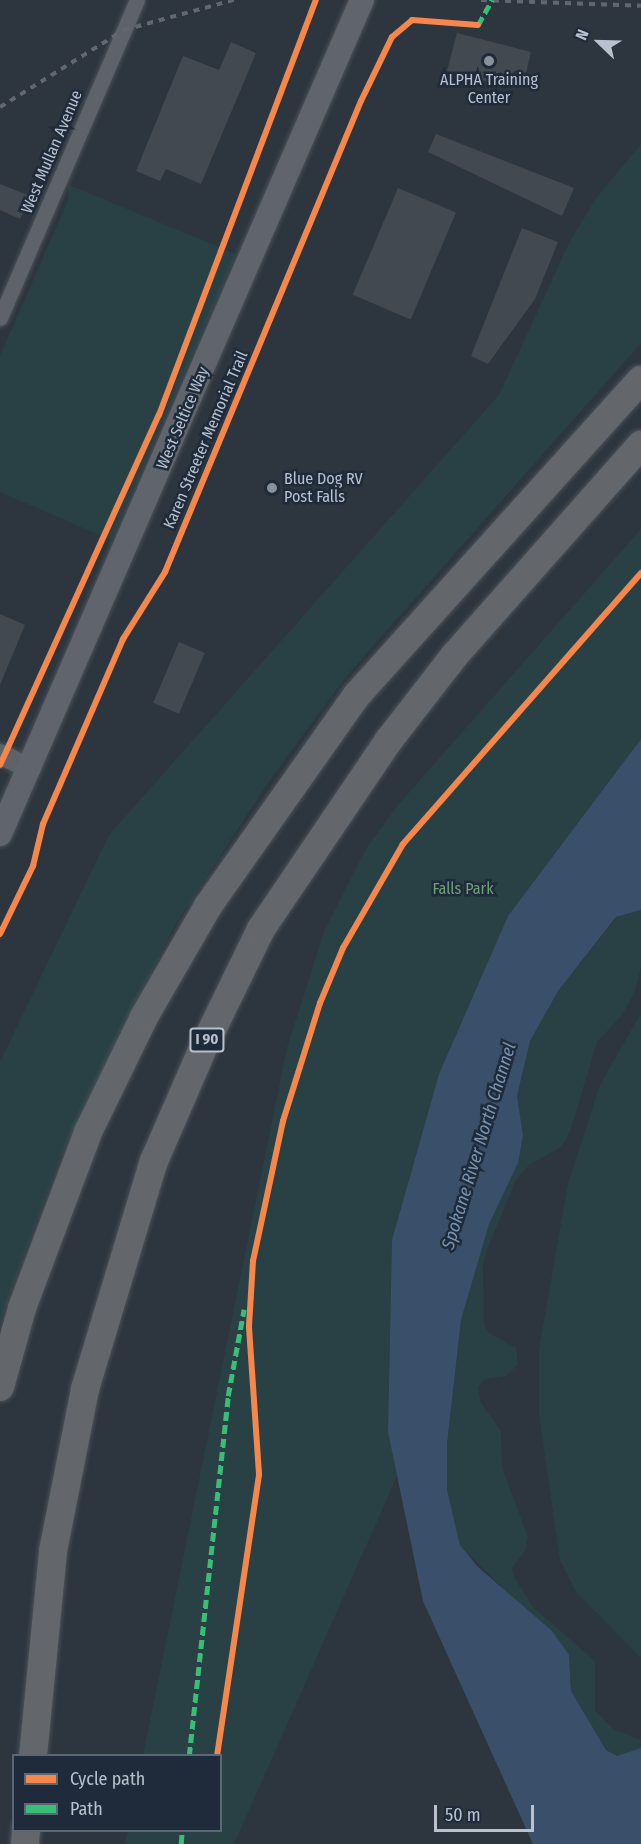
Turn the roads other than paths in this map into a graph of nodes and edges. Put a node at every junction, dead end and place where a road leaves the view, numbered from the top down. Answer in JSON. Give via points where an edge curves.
{"nodes":[{"id":1,"x":137,"y":0,"type":"edge"},
{"id":2,"x":362,"y":0,"type":"edge"},
{"id":3,"x":0,"y":318,"type":"edge"},
{"id":4,"x":641,"y":361,"type":"edge"},
{"id":5,"x":641,"y":380,"type":"edge"},
{"id":6,"x":641,"y":445,"type":"edge"},
{"id":7,"x":641,"y":452,"type":"edge"},
{"id":8,"x":603,"y":488,"type":"junction"},
{"id":9,"x":442,"y":596,"type":"junction"},
{"id":10,"x":0,"y":754,"type":"edge"},
{"id":11,"x":31,"y":769,"type":"junction"},
{"id":12,"x":0,"y":834,"type":"edge"},
{"id":13,"x":0,"y":1387,"type":"edge"},
{"id":14,"x":33,"y":1754,"type":"edge"}],
"edges":[{"from":1,"to":3,"type":"street","name":"West Mullan Avenue"},
{"from":2,"to":11,"type":"main road","name":"West Seltice Way"},
{"from":4,"to":9,"type":"highway"},
{"from":5,"to":9,"type":"highway"},
{"from":6,"to":8,"type":"highway","number":"I 90"},
{"from":7,"to":8,"type":"highway"},
{"from":8,"to":14,"type":"highway","number":"I 90","via":[[455,655],[320,835],[261,929],[204,1046],[154,1161],[85,1389],[54,1551]]},
{"from":9,"to":13,"type":"highway","via":[[299,772],[175,961],[115,1074],[64,1190]]},
{"from":10,"to":11,"type":"street"},
{"from":11,"to":12,"type":"main road","name":"West Seltice Way"}]}
